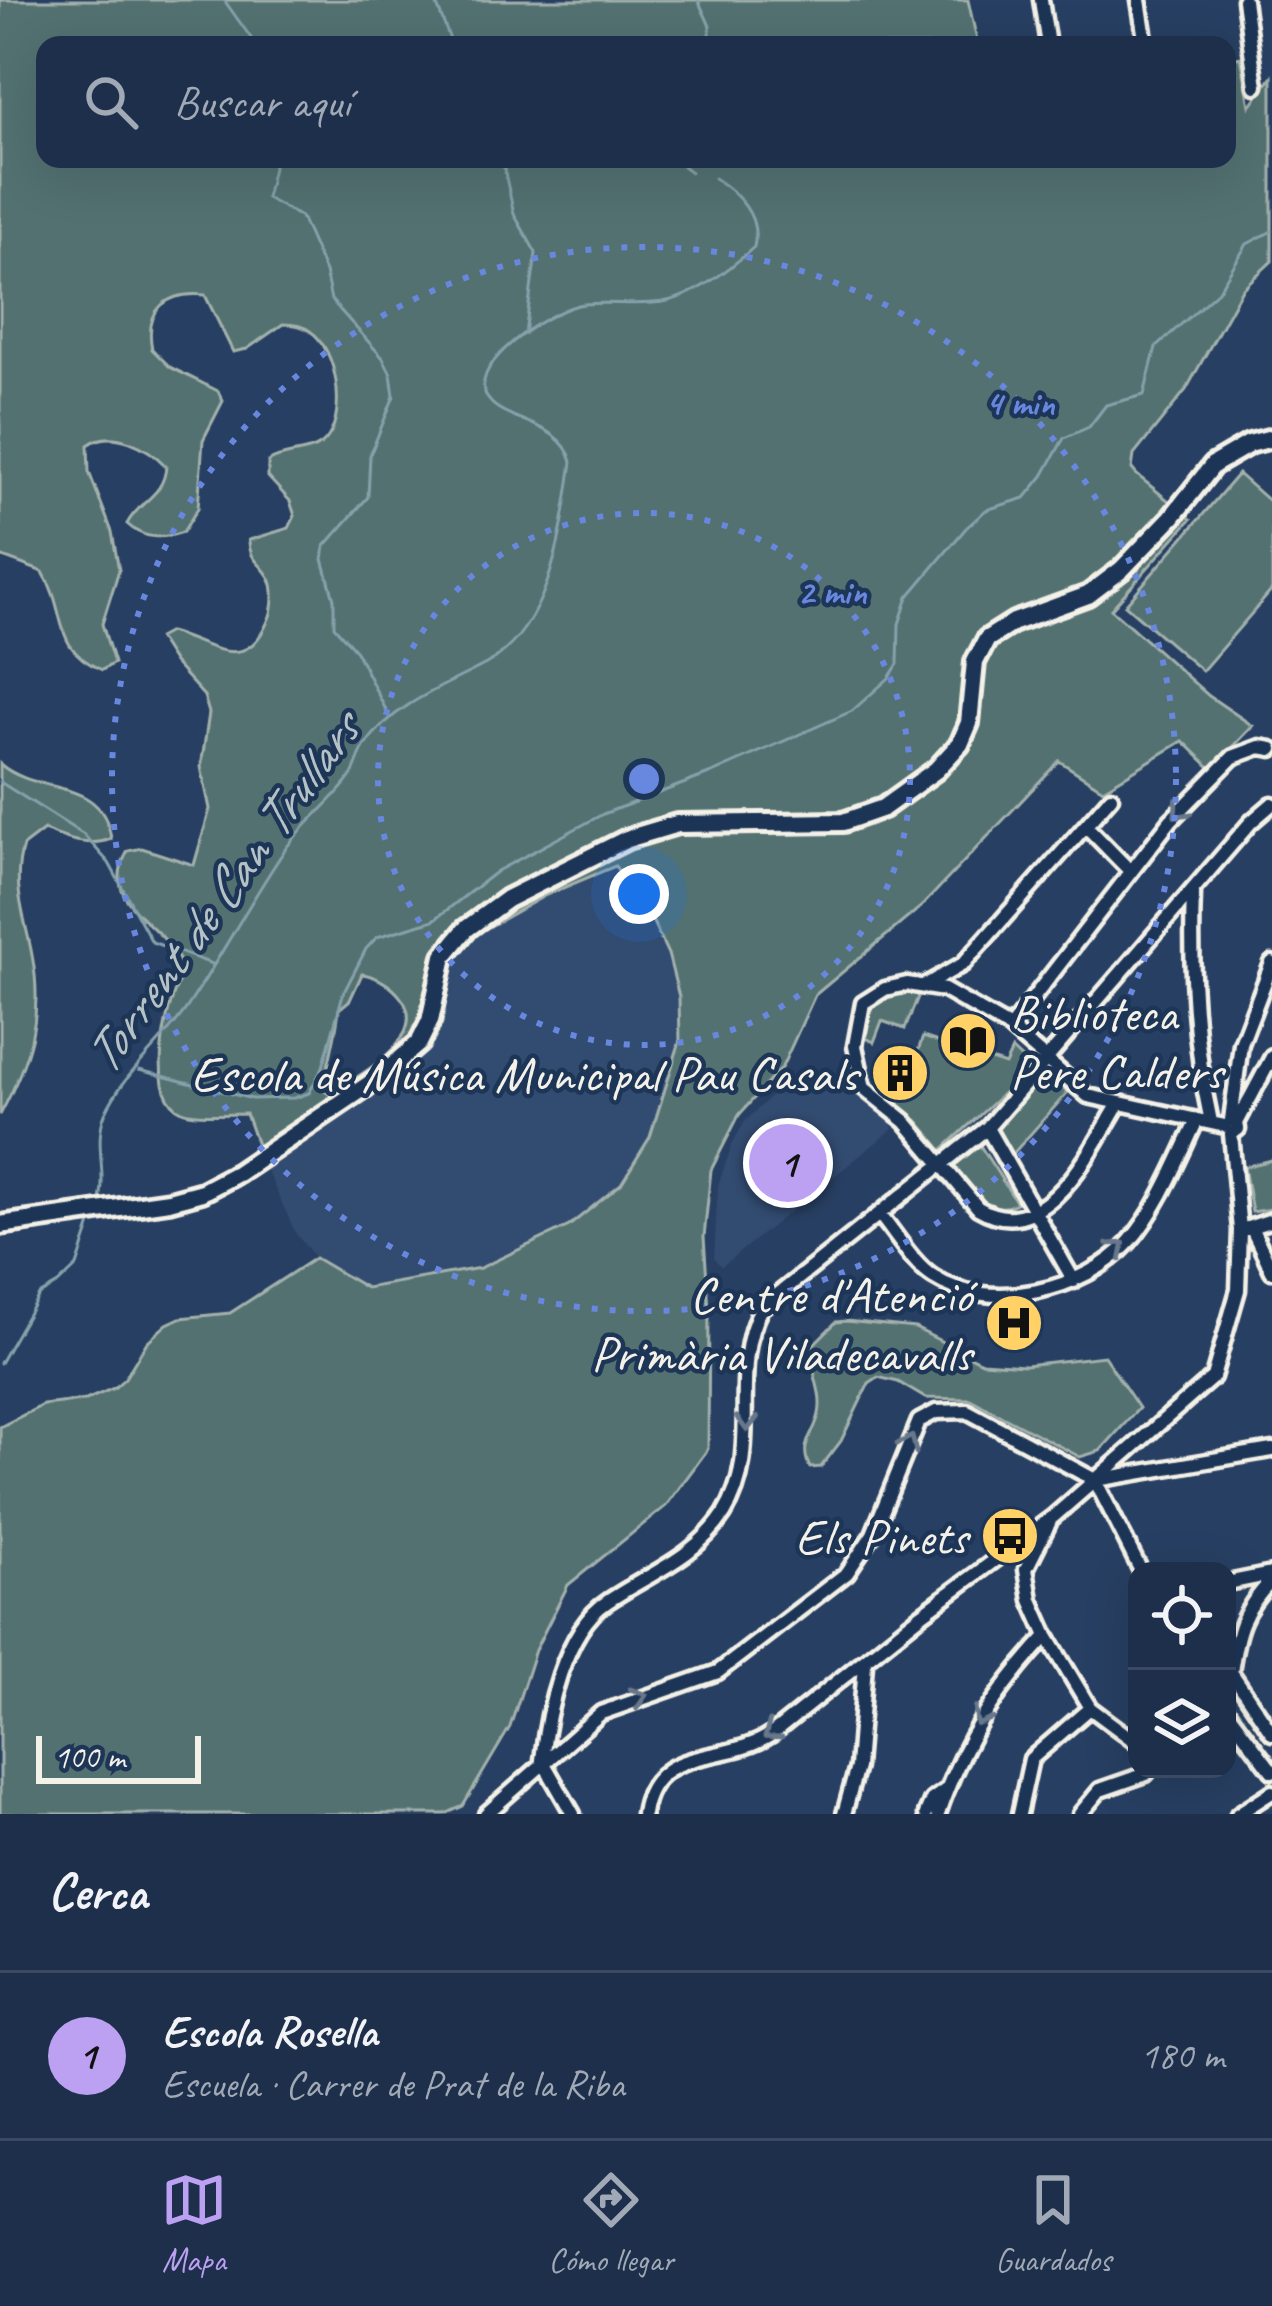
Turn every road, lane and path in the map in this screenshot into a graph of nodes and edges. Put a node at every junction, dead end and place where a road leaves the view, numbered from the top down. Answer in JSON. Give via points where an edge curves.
{"nodes":[{"id":1,"x":1041,"y":0,"type":"edge"},
{"id":2,"x":1139,"y":0,"type":"edge"},
{"id":3,"x":1244,"y":0,"type":"edge"},
{"id":4,"x":1047,"y":36,"type":"edge"},
{"id":5,"x":1145,"y":36,"type":"edge"},
{"id":6,"x":1256,"y":86,"type":"dead end"},
{"id":7,"x":1272,"y":438,"type":"edge"},
{"id":8,"x":1272,"y":749,"type":"edge"},
{"id":9,"x":1111,"y":797,"type":"dead end"},
{"id":10,"x":1272,"y":803,"type":"edge"},
{"id":11,"x":1086,"y":826,"type":"junction"},
{"id":12,"x":1132,"y":872,"type":"junction"},
{"id":13,"x":1193,"y":892,"type":"junction"},
{"id":14,"x":1272,"y":963,"type":"edge"},
{"id":15,"x":925,"y":985,"type":"junction"},
{"id":16,"x":1010,"y":1028,"type":"junction"},
{"id":17,"x":1272,"y":1057,"type":"edge"},
{"id":18,"x":1044,"y":1060,"type":"junction"},
{"id":19,"x":1118,"y":1105,"type":"junction"},
{"id":20,"x":1222,"y":1124,"type":"junction"},
{"id":21,"x":987,"y":1128,"type":"junction"},
{"id":22,"x":942,"y":1163,"type":"junction"},
{"id":23,"x":1035,"y":1211,"type":"junction"},
{"id":24,"x":879,"y":1214,"type":"junction"},
{"id":25,"x":1272,"y":1220,"type":"edge"},
{"id":26,"x":0,"y":1225,"type":"edge"},
{"id":27,"x":1245,"y":1228,"type":"junction"},
{"id":28,"x":1272,"y":1271,"type":"edge"},
{"id":29,"x":1074,"y":1281,"type":"junction"},
{"id":30,"x":1272,"y":1450,"type":"edge"},
{"id":31,"x":1095,"y":1480,"type":"junction"},
{"id":32,"x":1053,"y":1517,"type":"junction"},
{"id":33,"x":1136,"y":1562,"type":"edge"},
{"id":34,"x":1272,"y":1577,"type":"edge"},
{"id":35,"x":1236,"y":1581,"type":"edge"},
{"id":36,"x":1047,"y":1636,"type":"junction"},
{"id":37,"x":865,"y":1664,"type":"junction"},
{"id":38,"x":1090,"y":1708,"type":"junction"},
{"id":39,"x":1236,"y":1724,"type":"edge"},
{"id":40,"x":1272,"y":1733,"type":"edge"},
{"id":41,"x":1128,"y":1736,"type":"edge"},
{"id":42,"x":542,"y":1760,"type":"junction"},
{"id":43,"x":1272,"y":1771,"type":"edge"},
{"id":44,"x":1135,"y":1778,"type":"edge"},
{"id":45,"x":946,"y":1790,"type":"junction"},
{"id":46,"x":1272,"y":1792,"type":"edge"},
{"id":47,"x":485,"y":1814,"type":"edge"},
{"id":48,"x":573,"y":1814,"type":"edge"},
{"id":49,"x":643,"y":1814,"type":"edge"},
{"id":50,"x":844,"y":1814,"type":"edge"},
{"id":51,"x":926,"y":1814,"type":"edge"},
{"id":52,"x":938,"y":1814,"type":"edge"},
{"id":53,"x":1018,"y":1814,"type":"edge"},
{"id":54,"x":1080,"y":1814,"type":"edge"},
{"id":55,"x":1238,"y":1814,"type":"edge"}],
"edges":[{"from":1,"to":4,"type":"street"},
{"from":2,"to":5,"type":"street"},
{"from":3,"to":6,"type":"street"},
{"from":7,"to":26,"type":"street","via":[[1213,465],[1134,557],[1088,595],[987,640],[975,662],[965,734],[950,757],[883,808],[843,822],[645,831],[466,928],[444,956],[419,1042],[221,1183],[152,1204]]},
{"from":8,"to":12,"type":"street","one_way":true,"via":[[1233,757]]},
{"from":9,"to":11,"type":"street"},
{"from":10,"to":13,"type":"street"},
{"from":11,"to":12,"type":"street"},
{"from":11,"to":15,"type":"street","via":[[963,964]]},
{"from":12,"to":16,"type":"street"},
{"from":13,"to":18,"type":"street"},
{"from":13,"to":20,"type":"street","via":[[1197,1059]]},
{"from":14,"to":20,"type":"street","via":[[1240,1044]]},
{"from":15,"to":16,"type":"street"},
{"from":15,"to":22,"type":"street","via":[[885,989],[863,1004],[857,1067],[864,1088]]},
{"from":16,"to":18,"type":"street"},
{"from":17,"to":20,"type":"street","via":[[1247,1111]]},
{"from":18,"to":19,"type":"street","via":[[1088,1096]]},
{"from":18,"to":21,"type":"street"},
{"from":19,"to":20,"type":"street"},
{"from":19,"to":23,"type":"street","via":[[1073,1181]]},
{"from":20,"to":27,"type":"street"},
{"from":29,"to":20,"type":"street","one_way":true,"via":[[1128,1243],[1172,1173]]},
{"from":21,"to":22,"type":"street"},
{"from":21,"to":23,"type":"street"},
{"from":22,"to":23,"type":"street","via":[[988,1214]]},
{"from":22,"to":24,"type":"street"},
{"from":23,"to":29,"type":"street"},
{"from":24,"to":29,"type":"street","via":[[931,1276],[970,1293],[1023,1295]]},
{"from":24,"to":42,"type":"street","one_way":true,"via":[[761,1308],[748,1342],[746,1455],[737,1490],[697,1546],[588,1618],[554,1690]]},
{"from":25,"to":27,"type":"street"},
{"from":27,"to":28,"type":"street"},
{"from":27,"to":31,"type":"street","via":[[1234,1314],[1214,1378]]},
{"from":30,"to":31,"type":"street"},
{"from":31,"to":32,"type":"street"},
{"from":31,"to":33,"type":"street"},
{"from":42,"to":31,"type":"street","one_way":true,"via":[[601,1713],[718,1672],[847,1573],[873,1534],[912,1432],[936,1412],[967,1411]]},
{"from":32,"to":36,"type":"street","via":[[1025,1578]]},
{"from":32,"to":37,"type":"street"},
{"from":34,"to":35,"type":"street"},
{"from":34,"to":40,"type":"street","via":[[1247,1606],[1231,1672]]},
{"from":36,"to":38,"type":"street"},
{"from":36,"to":45,"type":"street","one_way":true,"via":[[977,1722]]},
{"from":37,"to":49,"type":"street","one_way":true,"via":[[759,1743],[664,1770],[650,1785]]},
{"from":37,"to":50,"type":"street","via":[[857,1767]]},
{"from":38,"to":41,"type":"street"},
{"from":38,"to":53,"type":"street","via":[[1031,1760]]},
{"from":39,"to":43,"type":"street"},
{"from":42,"to":47,"type":"street"},
{"from":42,"to":48,"type":"street"},
{"from":44,"to":54,"type":"street","via":[[1100,1790]]},
{"from":45,"to":51,"type":"street"},
{"from":45,"to":52,"type":"street"},
{"from":46,"to":55,"type":"street"}]}
